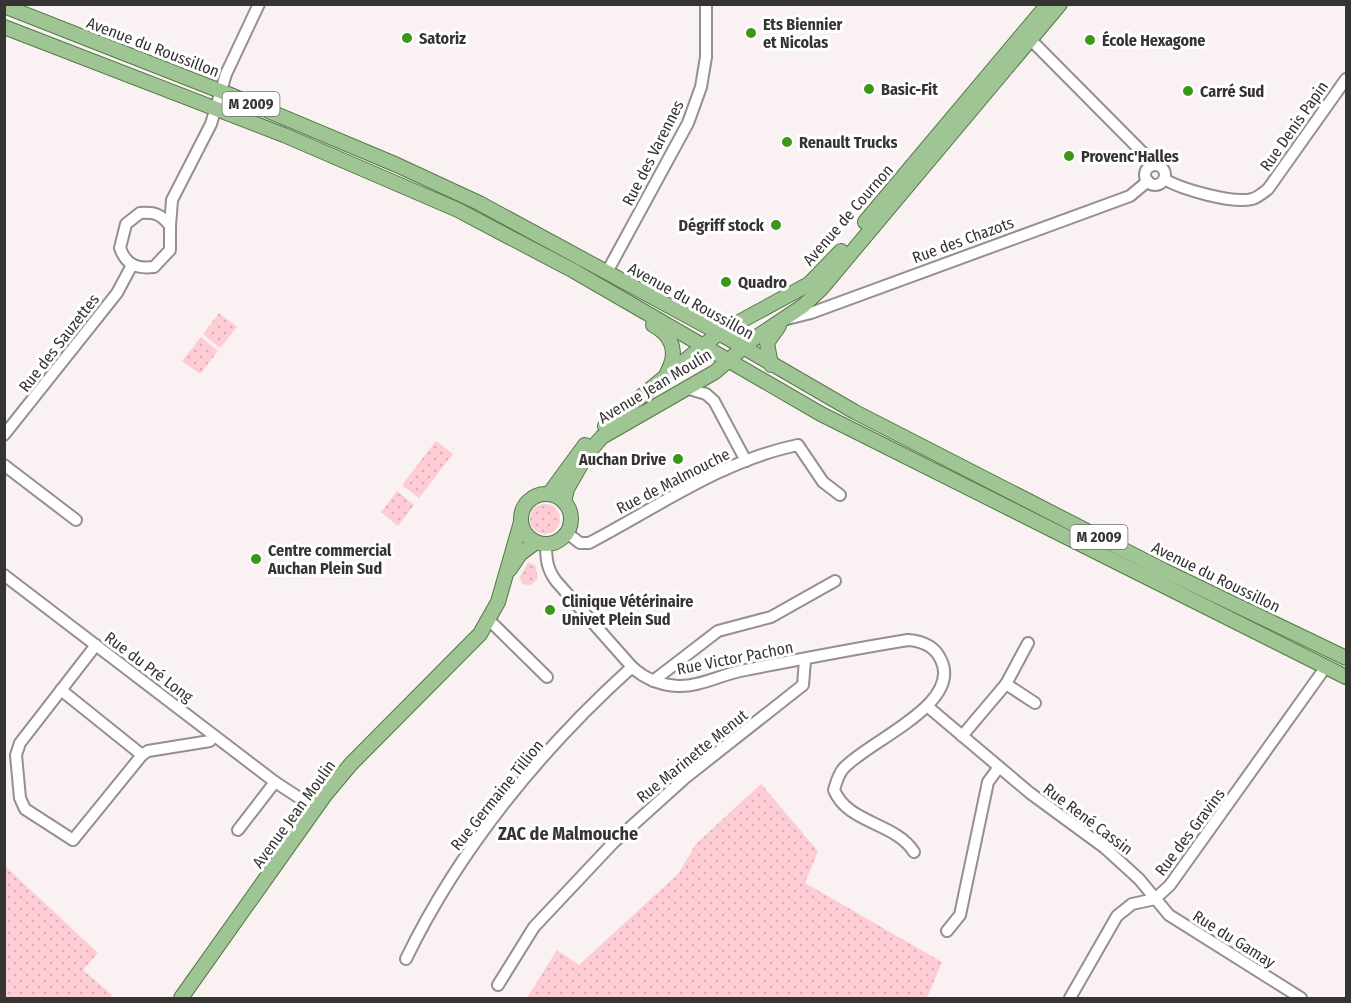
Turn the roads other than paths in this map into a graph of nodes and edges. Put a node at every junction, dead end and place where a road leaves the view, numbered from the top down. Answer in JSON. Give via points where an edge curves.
{"nodes":[{"id":1,"x":258,"y":4,"type":"edge"},
{"id":2,"x":706,"y":4,"type":"edge"},
{"id":3,"x":1048,"y":4,"type":"edge"},
{"id":4,"x":1053,"y":4,"type":"edge"},
{"id":5,"x":1060,"y":4,"type":"edge"},
{"id":6,"x":4,"y":6,"type":"edge"},
{"id":7,"x":4,"y":27,"type":"edge"},
{"id":8,"x":1024,"y":39,"type":"junction"},
{"id":9,"x":1347,"y":79,"type":"edge"},
{"id":10,"x":220,"y":91,"type":"junction"},
{"id":11,"x":217,"y":110,"type":"junction"},
{"id":12,"x":1151,"y":166,"type":"junction"},
{"id":13,"x":1164,"y":179,"type":"junction"},
{"id":14,"x":1148,"y":181,"type":"junction"},
{"id":15,"x":172,"y":200,"type":"junction"},
{"id":16,"x":155,"y":213,"type":"junction"},
{"id":17,"x":170,"y":226,"type":"junction"},
{"id":18,"x":490,"y":226,"type":"junction"},
{"id":19,"x":132,"y":265,"type":"junction"},
{"id":20,"x":607,"y":272,"type":"junction"},
{"id":21,"x":796,"y":292,"type":"junction"},
{"id":22,"x":807,"y":309,"type":"junction"},
{"id":23,"x":784,"y":320,"type":"junction"},
{"id":24,"x":654,"y":322,"type":"junction"},
{"id":25,"x":719,"y":333,"type":"junction"},
{"id":26,"x":703,"y":345,"type":"junction"},
{"id":27,"x":742,"y":348,"type":"junction"},
{"id":28,"x":729,"y":362,"type":"junction"},
{"id":29,"x":771,"y":365,"type":"junction"},
{"id":30,"x":663,"y":380,"type":"junction"},
{"id":31,"x":686,"y":388,"type":"junction"},
{"id":32,"x":4,"y":435,"type":"edge"},
{"id":33,"x":746,"y":461,"type":"junction"},
{"id":34,"x":4,"y":465,"type":"edge"},
{"id":35,"x":549,"y":494,"type":"junction"},
{"id":36,"x":840,"y":495,"type":"dead end"},
{"id":37,"x":564,"y":502,"type":"junction"},
{"id":38,"x":76,"y":520,"type":"dead end"},
{"id":39,"x":521,"y":522,"type":"junction"},
{"id":40,"x":567,"y":533,"type":"junction"},
{"id":41,"x":541,"y":543,"type":"junction"},
{"id":42,"x":507,"y":574,"type":"junction"},
{"id":43,"x":4,"y":575,"type":"edge"},
{"id":44,"x":835,"y":581,"type":"dead end"},
{"id":45,"x":489,"y":620,"type":"junction"},
{"id":46,"x":1028,"y":643,"type":"dead end"},
{"id":47,"x":96,"y":645,"type":"junction"},
{"id":48,"x":1347,"y":658,"type":"edge"},
{"id":49,"x":805,"y":660,"type":"junction"},
{"id":50,"x":632,"y":667,"type":"junction"},
{"id":51,"x":1325,"y":668,"type":"junction"},
{"id":52,"x":547,"y":677,"type":"dead end"},
{"id":53,"x":1347,"y":677,"type":"edge"},
{"id":54,"x":653,"y":681,"type":"junction"},
{"id":55,"x":1006,"y":684,"type":"junction"},
{"id":56,"x":61,"y":690,"type":"junction"},
{"id":57,"x":1035,"y":703,"type":"dead end"},
{"id":58,"x":927,"y":706,"type":"junction"},
{"id":59,"x":214,"y":736,"type":"junction"},
{"id":60,"x":962,"y":736,"type":"junction"},
{"id":61,"x":142,"y":755,"type":"junction"},
{"id":62,"x":999,"y":767,"type":"junction"},
{"id":63,"x":275,"y":782,"type":"junction"},
{"id":64,"x":315,"y":808,"type":"junction"},
{"id":65,"x":238,"y":830,"type":"dead end"},
{"id":66,"x":914,"y":852,"type":"dead end"},
{"id":67,"x":1155,"y":899,"type":"junction"},
{"id":68,"x":947,"y":932,"type":"dead end"},
{"id":69,"x":406,"y":958,"type":"dead end"},
{"id":70,"x":498,"y":985,"type":"dead end"},
{"id":71,"x":181,"y":999,"type":"edge"},
{"id":72,"x":1070,"y":999,"type":"edge"},
{"id":73,"x":1301,"y":999,"type":"edge"}],
"edges":[{"from":1,"to":10,"type":"street"},
{"from":2,"to":20,"type":"street","name":"Rue des Varennes","via":[[706,57],[701,87],[688,123]]},
{"from":3,"to":8,"type":"main road","name":"Avenue de Cournon"},
{"from":4,"to":8,"type":"street","name":"Avenue de Cournon"},
{"from":5,"to":8,"type":"main road","name":"Avenue de Cournon"},
{"from":6,"to":10,"type":"main road","name":"Avenue du Roussillon","number":"M 2009"},
{"from":7,"to":11,"type":"main road","name":"Avenue du Roussillon","number":"M 2009"},
{"from":8,"to":12,"type":"street","via":[[1143,153]]},
{"from":8,"to":21,"type":"main road","name":"Avenue de Cournon","via":[[835,258]]},
{"from":8,"to":22,"type":"main road","name":"Avenue de Cournon"},
{"from":9,"to":13,"type":"street","name":"Rue Denis Papin","via":[[1268,189],[1253,199],[1178,187]]},
{"from":10,"to":11,"type":"street"},
{"from":10,"to":20,"type":"main road","name":"Avenue du Roussillon","number":"M 2009","via":[[397,165],[494,211]]},
{"from":11,"to":15,"type":"street"},
{"from":11,"to":18,"type":"main road","name":"Avenue du Roussillon","number":"M 2009","via":[[400,183]]},
{"from":12,"to":13,"type":"street","via":[[1162,168]]},
{"from":12,"to":14,"type":"street","via":[[1146,173]]},
{"from":13,"to":14,"type":"street","via":[[1156,185]]},
{"from":14,"to":22,"type":"street","name":"Rue des Chazots","via":[[1130,195],[833,305]]},
{"from":15,"to":16,"type":"street"},
{"from":15,"to":17,"type":"street"},
{"from":16,"to":17,"type":"street"},
{"from":16,"to":19,"type":"street","via":[[135,215],[123,231],[120,248]]},
{"from":17,"to":19,"type":"street","via":[[172,239],[165,258],[154,267]]},
{"from":18,"to":24,"type":"main road","name":"Avenue du Roussillon","number":"M 2009"},
{"from":18,"to":24,"type":"main road","via":[[517,249]]},
{"from":19,"to":32,"type":"street","name":"Rue des Sauzettes","via":[[117,293]]},
{"from":20,"to":25,"type":"main road","name":"Avenue du Roussillon","number":"M 2009"},
{"from":21,"to":22,"type":"street"},
{"from":21,"to":25,"type":"main road","name":"Avenue de Cournon"},
{"from":22,"to":23,"type":"main road","name":"Avenue de Cournon"},
{"from":23,"to":27,"type":"main road","name":"Avenue de Cournon"},
{"from":23,"to":29,"type":"main road","via":[[767,343]]},
{"from":24,"to":26,"type":"main road","name":"Avenue du Roussillon","number":"M 2009"},
{"from":24,"to":30,"type":"main road","via":[[668,338],[674,353]]},
{"from":25,"to":26,"type":"main road","name":"Avenue Jean Moulin"},
{"from":25,"to":27,"type":"main road","name":"Avenue du Roussillon","number":"M 2009"},
{"from":26,"to":28,"type":"main road","name":"Avenue du Roussillon","number":"M 2009"},
{"from":26,"to":30,"type":"main road","name":"Avenue Jean Moulin"},
{"from":27,"to":28,"type":"main road","name":"Avenue Jean Moulin"},
{"from":27,"to":29,"type":"main road","name":"Avenue du Roussillon","number":"M 2009"},
{"from":28,"to":31,"type":"main road","name":"Avenue Jean Moulin"},
{"from":28,"to":51,"type":"main road","name":"Avenue du Roussillon","number":"M 2009","via":[[820,414]]},
{"from":29,"to":48,"type":"main road","name":"Avenue du Roussillon","number":"M 2009","via":[[1163,570]]},
{"from":30,"to":35,"type":"main road","name":"Avenue Jean Moulin","via":[[592,438]]},
{"from":31,"to":33,"type":"street","via":[[714,401]]},
{"from":31,"to":37,"type":"main road","name":"Avenue Jean Moulin","via":[[602,436],[567,489]]},
{"from":33,"to":36,"type":"street","name":"Rue de Malmouche","via":[[798,445],[823,483]]},
{"from":33,"to":40,"type":"street","name":"Rue de Malmouche","via":[[589,543],[580,543]]},
{"from":34,"to":38,"type":"street"},
{"from":35,"to":37,"type":"main road"},
{"from":35,"to":39,"type":"main road","via":[[528,501]]},
{"from":37,"to":40,"type":"main road","via":[[571,517]]},
{"from":39,"to":41,"type":"main road","via":[[528,536]]},
{"from":39,"to":42,"type":"main road","name":"Avenue Jean Moulin"},
{"from":40,"to":41,"type":"main road","via":[[558,541]]},
{"from":41,"to":42,"type":"main road","name":"Avenue Jean Moulin","via":[[520,554]]},
{"from":41,"to":50,"type":"street","name":"Rue Victor Pachon","via":[[549,571]]},
{"from":42,"to":45,"type":"main road","name":"Avenue Jean Moulin"},
{"from":43,"to":47,"type":"street","name":"Rue du Pré Long"},
{"from":44,"to":54,"type":"street","via":[[771,616],[718,631]]},
{"from":45,"to":52,"type":"street"},
{"from":45,"to":64,"type":"main road","name":"Avenue Jean Moulin","via":[[428,689],[351,764]]},
{"from":46,"to":55,"type":"street"},
{"from":47,"to":56,"type":"street"},
{"from":47,"to":59,"type":"street","name":"Rue du Pré Long"},
{"from":49,"to":54,"type":"street","name":"Rue Victor Pachon","via":[[690,685]]},
{"from":49,"to":58,"type":"street","name":"Rue Victor Pachon","via":[[918,641],[934,650],[945,675],[941,690]]},
{"from":49,"to":70,"type":"street","name":"Rue Marinette Menut","via":[[803,685],[685,778],[614,842],[534,927]]},
{"from":50,"to":54,"type":"street","name":"Rue Victor Pachon"},
{"from":50,"to":69,"type":"street","name":"Rue Germaine Tillion","via":[[592,704],[495,817],[442,892]]},
{"from":51,"to":53,"type":"main road","name":"Avenue du Roussillon","number":"M 2009"},
{"from":51,"to":67,"type":"street","name":"Rue des Gravins","via":[[1170,885]]},
{"from":55,"to":57,"type":"street"},
{"from":55,"to":60,"type":"street"},
{"from":56,"to":61,"type":"street"},
{"from":56,"to":61,"type":"street","via":[[20,743],[16,755],[20,798],[25,809],[73,840]]},
{"from":58,"to":60,"type":"street","name":"Rue René Cassin"},
{"from":58,"to":66,"type":"street","via":[[842,770],[834,790],[843,806],[906,839]]},
{"from":59,"to":61,"type":"street","via":[[210,741]]},
{"from":59,"to":63,"type":"street","name":"Rue du Pré Long"},
{"from":60,"to":62,"type":"street","name":"Rue René Cassin"},
{"from":62,"to":67,"type":"street","name":"Rue René Cassin","via":[[1105,848]]},
{"from":62,"to":68,"type":"street","via":[[988,782],[960,915]]},
{"from":63,"to":64,"type":"street","name":"Rue du Pré Long"},
{"from":63,"to":65,"type":"street"},
{"from":64,"to":71,"type":"main road","name":"Avenue Jean Moulin"},
{"from":67,"to":72,"type":"street","name":"Rue des Gravins","via":[[1132,904],[1117,916]]},
{"from":67,"to":73,"type":"street","name":"Rue du Gamay","via":[[1168,915]]}]}
